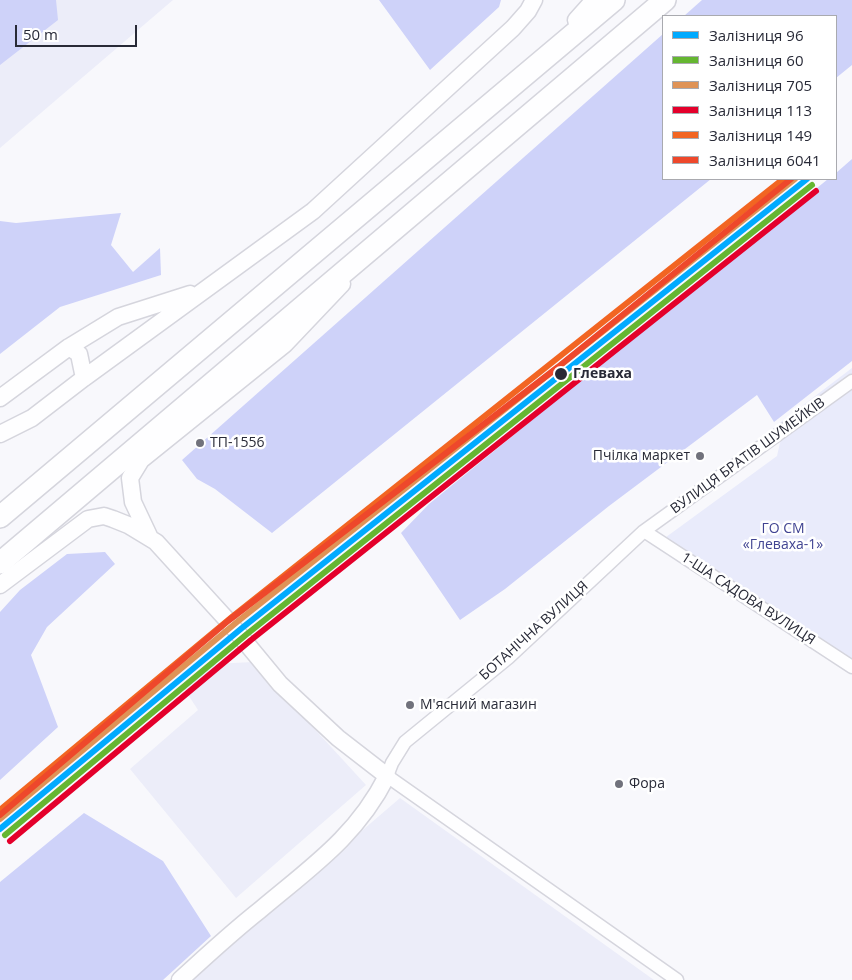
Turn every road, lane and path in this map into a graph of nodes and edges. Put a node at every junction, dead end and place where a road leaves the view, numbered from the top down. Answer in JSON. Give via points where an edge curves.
{"nodes":[{"id":1,"x":534,"y":0,"type":"edge"},
{"id":2,"x":594,"y":0,"type":"edge"},
{"id":3,"x":614,"y":0,"type":"edge"},
{"id":4,"x":665,"y":0,"type":"edge"},
{"id":5,"x":533,"y":67,"type":"junction"},
{"id":6,"x":386,"y":238,"type":"junction"},
{"id":7,"x":204,"y":289,"type":"junction"},
{"id":8,"x":69,"y":347,"type":"junction"},
{"id":9,"x":84,"y":378,"type":"junction"},
{"id":10,"x":852,"y":381,"type":"edge"},
{"id":11,"x":0,"y":398,"type":"edge"},
{"id":12,"x":4,"y":428,"type":"edge"},
{"id":13,"x":0,"y":517,"type":"edge"},
{"id":14,"x":644,"y":531,"type":"junction"},
{"id":15,"x":151,"y":540,"type":"junction"},
{"id":16,"x":0,"y":563,"type":"edge"},
{"id":17,"x":0,"y":585,"type":"edge"},
{"id":18,"x":852,"y":667,"type":"edge"},
{"id":19,"x":387,"y":776,"type":"junction"},
{"id":20,"x":180,"y":980,"type":"edge"},
{"id":21,"x":677,"y":980,"type":"edge"}],
"edges":[{"from":1,"to":7,"type":"street","via":[[514,28],[313,211]]},
{"from":2,"to":5,"type":"street","via":[[552,41]]},
{"from":3,"to":5,"type":"highway"},
{"from":4,"to":6,"type":"highway"},
{"from":5,"to":13,"type":"highway"},
{"from":6,"to":15,"type":"street","via":[[285,344],[141,460],[130,478],[133,502]]},
{"from":6,"to":16,"type":"highway"},
{"from":7,"to":8,"type":"street","via":[[118,317]]},
{"from":7,"to":9,"type":"street"},
{"from":8,"to":9,"type":"street","via":[[79,354]]},
{"from":8,"to":11,"type":"street"},
{"from":9,"to":12,"type":"street","via":[[32,418]]},
{"from":10,"to":14,"type":"street","name":"ВУЛИЦЯ БРАТІВ ШУМЕЙКІВ"},
{"from":14,"to":18,"type":"street","name":"1-ША САДОВА ВУЛИЦЯ"},
{"from":14,"to":19,"type":"street","name":"БОТАНІЧНА ВУЛИЦЯ","via":[[508,658],[405,742]]},
{"from":15,"to":17,"type":"street","via":[[114,519],[104,516],[88,519]]},
{"from":15,"to":19,"type":"street","via":[[228,621],[280,684],[338,738]]},
{"from":19,"to":20,"type":"street","name":"БОТАНІЧНА ВУЛИЦЯ","via":[[363,818],[340,843]]},
{"from":19,"to":21,"type":"street"}]}
